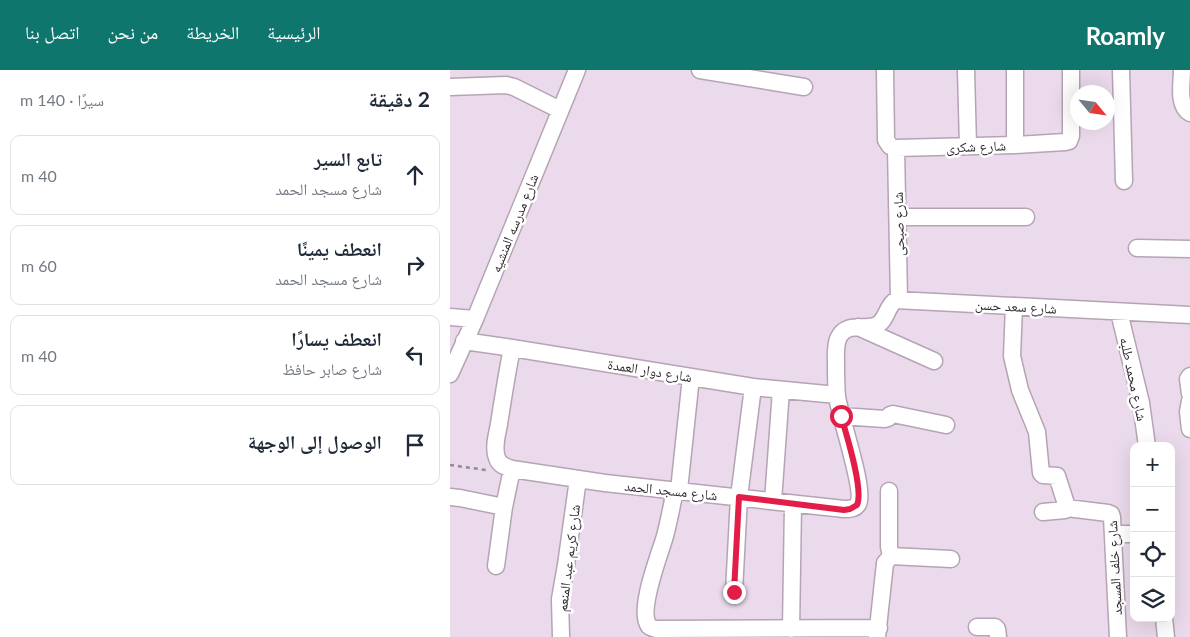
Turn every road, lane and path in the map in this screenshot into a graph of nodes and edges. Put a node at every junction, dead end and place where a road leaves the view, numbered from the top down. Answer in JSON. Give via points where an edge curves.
{"nodes":[{"id":1,"x":577,"y":70,"type":"edge"},
{"id":2,"x":700,"y":70,"type":"edge"},
{"id":3,"x":884,"y":70,"type":"edge"},
{"id":4,"x":966,"y":70,"type":"edge"},
{"id":5,"x":1015,"y":70,"type":"edge"},
{"id":6,"x":1071,"y":70,"type":"edge"},
{"id":7,"x":1121,"y":70,"type":"edge"},
{"id":8,"x":1182,"y":70,"type":"edge"},
{"id":9,"x":450,"y":86,"type":"edge"},
{"id":10,"x":804,"y":88,"type":"dead end"},
{"id":11,"x":560,"y":110,"type":"junction"},
{"id":12,"x":1190,"y":114,"type":"edge"},
{"id":13,"x":1015,"y":145,"type":"junction"},
{"id":14,"x":968,"y":146,"type":"junction"},
{"id":15,"x":896,"y":148,"type":"junction"},
{"id":16,"x":1124,"y":181,"type":"dead end"},
{"id":17,"x":898,"y":217,"type":"junction"},
{"id":18,"x":1026,"y":218,"type":"dead end"},
{"id":19,"x":1137,"y":248,"type":"dead end"},
{"id":20,"x":1190,"y":249,"type":"edge"},
{"id":21,"x":899,"y":300,"type":"junction"},
{"id":22,"x":1014,"y":306,"type":"junction"},
{"id":23,"x":1119,"y":312,"type":"junction"},
{"id":24,"x":1190,"y":315,"type":"edge"},
{"id":25,"x":450,"y":317,"type":"edge"},
{"id":26,"x":475,"y":319,"type":"junction"},
{"id":27,"x":856,"y":327,"type":"junction"},
{"id":28,"x":464,"y":341,"type":"junction"},
{"id":29,"x":512,"y":348,"type":"junction"},
{"id":30,"x":934,"y":361,"type":"dead end"},
{"id":31,"x":450,"y":374,"type":"edge"},
{"id":32,"x":1190,"y":376,"type":"edge"},
{"id":33,"x":691,"y":377,"type":"junction"},
{"id":34,"x":753,"y":387,"type":"junction"},
{"id":35,"x":781,"y":390,"type":"junction"},
{"id":36,"x":1190,"y":394,"type":"edge"},
{"id":37,"x":837,"y":395,"type":"junction"},
{"id":38,"x":1190,"y":401,"type":"edge"},
{"id":39,"x":841,"y":416,"type":"junction"},
{"id":40,"x":946,"y":425,"type":"dead end"},
{"id":41,"x":1190,"y":429,"type":"edge"},
{"id":42,"x":1146,"y":442,"type":"edge"},
{"id":43,"x":450,"y":465,"type":"edge"},
{"id":44,"x":512,"y":471,"type":"junction"},
{"id":45,"x":578,"y":479,"type":"junction"},
{"id":46,"x":677,"y":490,"type":"junction"},
{"id":47,"x":890,"y":491,"type":"dead end"},
{"id":48,"x":450,"y":497,"type":"edge"},
{"id":49,"x":739,"y":497,"type":"junction"},
{"id":50,"x":773,"y":501,"type":"junction"},
{"id":51,"x":792,"y":504,"type":"junction"},
{"id":52,"x":504,"y":508,"type":"junction"},
{"id":53,"x":1066,"y":508,"type":"junction"},
{"id":54,"x":1046,"y":517,"type":"dead end"},
{"id":55,"x":1113,"y":534,"type":"junction"},
{"id":56,"x":1130,"y":534,"type":"edge"},
{"id":57,"x":891,"y":556,"type":"junction"},
{"id":58,"x":951,"y":559,"type":"dead end"},
{"id":59,"x":496,"y":566,"type":"dead end"},
{"id":60,"x":734,"y":592,"type":"dead end"},
{"id":61,"x":1164,"y":622,"type":"edge"},
{"id":62,"x":977,"y":627,"type":"dead end"},
{"id":63,"x":791,"y":629,"type":"junction"},
{"id":64,"x":878,"y":633,"type":"edge"},
{"id":65,"x":561,"y":637,"type":"edge"},
{"id":66,"x":998,"y":637,"type":"edge"},
{"id":67,"x":1118,"y":637,"type":"edge"},
{"id":68,"x":1166,"y":637,"type":"edge"}],
"edges":[{"from":1,"to":11,"type":"street","name":"شارع مدرسه المنشيه"},
{"from":2,"to":10,"type":"street"},
{"from":3,"to":15,"type":"street","via":[[886,140]]},
{"from":4,"to":14,"type":"street"},
{"from":5,"to":13,"type":"street"},
{"from":6,"to":13,"type":"street","name":"شارع شكرى","via":[[1070,139]]},
{"from":7,"to":16,"type":"street"},
{"from":8,"to":12,"type":"street","via":[[1182,103]]},
{"from":9,"to":11,"type":"street","via":[[506,85]]},
{"from":11,"to":26,"type":"street","name":"شارع مدرسه المنشيه"},
{"from":13,"to":14,"type":"street","name":"شارع شكرى"},
{"from":14,"to":15,"type":"street","name":"شارع شكرى"},
{"from":15,"to":17,"type":"street","name":"شارع صبحى"},
{"from":17,"to":18,"type":"street"},
{"from":17,"to":21,"type":"street","name":"شارع صبحى"},
{"from":19,"to":20,"type":"street"},
{"from":21,"to":22,"type":"street","name":"شارع سعد حسن"},
{"from":21,"to":27,"type":"street","via":[[892,302],[882,322],[875,326]]},
{"from":22,"to":23,"type":"street","name":"شارع سعد حسن"},
{"from":22,"to":53,"type":"street","via":[[1012,356],[1020,390],[1037,432],[1041,473],[1057,476]]},
{"from":23,"to":24,"type":"street","name":"شارع سعد حسن"},
{"from":23,"to":42,"type":"street","name":"شارع محمد طلبه","via":[[1139,394]]},
{"from":25,"to":26,"type":"street"},
{"from":26,"to":28,"type":"street","name":"شارع مدرسه المنشيه"},
{"from":27,"to":30,"type":"street"},
{"from":27,"to":37,"type":"street","name":"شارع مسجد الحمد","via":[[843,331],[838,338]]},
{"from":28,"to":29,"type":"street","name":"شارع دوار العمدة"},
{"from":28,"to":31,"type":"street","name":"شارع مدرسه المنشيه"},
{"from":29,"to":33,"type":"street","name":"شارع دوار العمدة"},
{"from":29,"to":44,"type":"street","via":[[495,447],[499,462]]},
{"from":32,"to":36,"type":"street"},
{"from":33,"to":34,"type":"street","name":"شارع دوار العمدة"},
{"from":33,"to":46,"type":"street"},
{"from":34,"to":35,"type":"street","name":"شارع دوار العمدة"},
{"from":34,"to":49,"type":"street"},
{"from":35,"to":37,"type":"street","name":"شارع دوار العمدة"},
{"from":35,"to":50,"type":"street"},
{"from":37,"to":39,"type":"street","name":"شارع مسجد الحمد"},
{"from":38,"to":41,"type":"street"},
{"from":39,"to":40,"type":"street","via":[[885,419],[893,414]]},
{"from":39,"to":51,"type":"street","name":"شارع مسجد الحمد","via":[[854,465],[857,505],[844,510]]},
{"from":43,"to":44,"type":"path"},
{"from":44,"to":45,"type":"street","name":"شارع مسجد الحمد"},
{"from":44,"to":52,"type":"street"},
{"from":45,"to":46,"type":"street","name":"شارع مسجد الحمد"},
{"from":45,"to":65,"type":"street","name":"شارع كريم عبد المنعم","via":[[560,599]]},
{"from":46,"to":49,"type":"street","name":"شارع مسجد الحمد"},
{"from":46,"to":63,"type":"street","via":[[648,594],[646,614],[650,626],[656,630]]},
{"from":47,"to":57,"type":"street"},
{"from":48,"to":52,"type":"street"},
{"from":49,"to":50,"type":"street","name":"شارع مسجد الحمد"},
{"from":49,"to":60,"type":"street"},
{"from":50,"to":51,"type":"street","name":"شارع مسجد الحمد"},
{"from":51,"to":63,"type":"street"},
{"from":52,"to":59,"type":"street"},
{"from":53,"to":54,"type":"street"},
{"from":53,"to":55,"type":"street","name":"شارع خلف المسجد","via":[[1108,512]]},
{"from":55,"to":56,"type":"street"},
{"from":55,"to":67,"type":"street","name":"شارع خلف المسجد"},
{"from":57,"to":58,"type":"street"},
{"from":57,"to":64,"type":"street","via":[[885,563]]},
{"from":61,"to":68,"type":"street"},
{"from":62,"to":66,"type":"street","via":[[995,627]]},
{"from":63,"to":64,"type":"street"}]}
